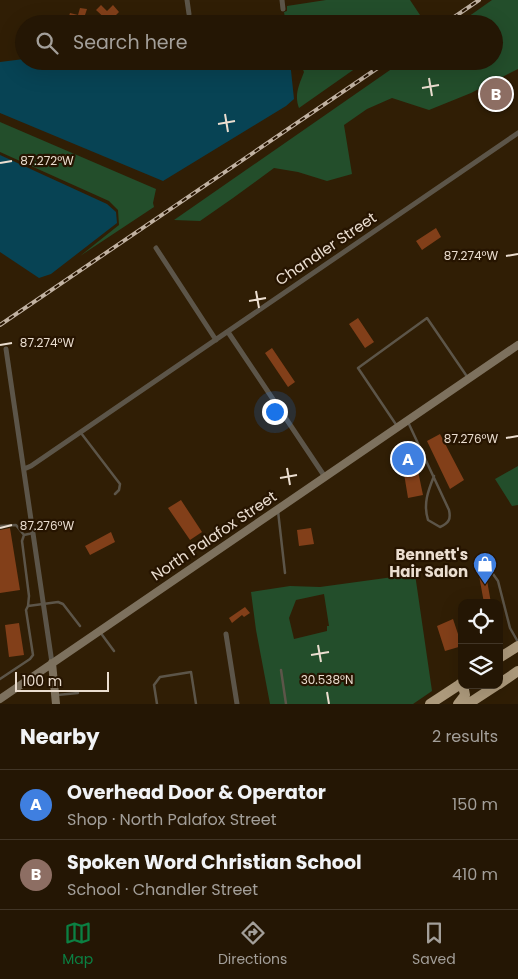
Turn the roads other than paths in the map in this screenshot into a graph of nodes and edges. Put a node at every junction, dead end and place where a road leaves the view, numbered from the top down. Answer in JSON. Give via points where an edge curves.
{"nodes":[{"id":1,"x":187,"y":0,"type":"edge"},
{"id":2,"x":282,"y":0,"type":"edge"},
{"id":3,"x":283,"y":9,"type":"dead end"},
{"id":4,"x":189,"y":14,"type":"dead end"},
{"id":5,"x":518,"y":133,"type":"edge"},
{"id":6,"x":156,"y":248,"type":"dead end"},
{"id":7,"x":228,"y":332,"type":"junction"},
{"id":8,"x":216,"y":340,"type":"junction"},
{"id":9,"x":518,"y":345,"type":"edge"},
{"id":10,"x":6,"y":349,"type":"dead end"},
{"id":11,"x":469,"y":379,"type":"junction"},
{"id":12,"x":408,"y":421,"type":"junction"},
{"id":13,"x":398,"y":427,"type":"junction"},
{"id":14,"x":81,"y":433,"type":"junction"},
{"id":15,"x":24,"y":469,"type":"junction"},
{"id":16,"x":434,"y":476,"type":"junction"},
{"id":17,"x":325,"y":477,"type":"junction"},
{"id":18,"x":115,"y":494,"type":"dead end"},
{"id":19,"x":277,"y":510,"type":"junction"},
{"id":20,"x":0,"y":526,"type":"edge"},
{"id":21,"x":33,"y":533,"type":"junction"},
{"id":22,"x":24,"y":535,"type":"junction"},
{"id":23,"x":285,"y":574,"type":"dead end"},
{"id":24,"x":493,"y":574,"type":"dead end"},
{"id":25,"x":44,"y":603,"type":"junction"},
{"id":26,"x":28,"y":606,"type":"junction"},
{"id":27,"x":80,"y":626,"type":"dead end"},
{"id":28,"x":99,"y":631,"type":"junction"},
{"id":29,"x":226,"y":634,"type":"dead end"},
{"id":30,"x":518,"y":642,"type":"edge"},
{"id":31,"x":518,"y":646,"type":"edge"},
{"id":32,"x":114,"y":651,"type":"dead end"},
{"id":33,"x":503,"y":655,"type":"edge"},
{"id":34,"x":52,"y":663,"type":"junction"},
{"id":35,"x":281,"y":670,"type":"dead end"},
{"id":36,"x":518,"y":672,"type":"edge"},
{"id":37,"x":0,"y":679,"type":"edge"},
{"id":38,"x":503,"y":681,"type":"edge"},
{"id":39,"x":458,"y":685,"type":"edge"},
{"id":40,"x":464,"y":689,"type":"edge"},
{"id":41,"x":490,"y":689,"type":"edge"},
{"id":42,"x":78,"y":693,"type":"dead end"},
{"id":43,"x":0,"y":698,"type":"edge"},
{"id":44,"x":55,"y":700,"type":"edge"},
{"id":45,"x":157,"y":704,"type":"edge"},
{"id":46,"x":196,"y":704,"type":"edge"},
{"id":47,"x":237,"y":704,"type":"edge"},
{"id":48,"x":286,"y":704,"type":"edge"},
{"id":49,"x":430,"y":704,"type":"edge"},
{"id":50,"x":458,"y":704,"type":"edge"},
{"id":51,"x":468,"y":704,"type":"edge"}],
"edges":[{"from":1,"to":4,"type":"street"},
{"from":2,"to":3,"type":"street"},
{"from":5,"to":7,"type":"street","name":"Chandler Street"},
{"from":6,"to":8,"type":"street"},
{"from":7,"to":8,"type":"street","name":"Chandler Street"},
{"from":7,"to":17,"type":"street"},
{"from":8,"to":14,"type":"street","name":"Chandler Street"},
{"from":9,"to":11,"type":"main road","name":"North Palafox Street"},
{"from":10,"to":15,"type":"street"},
{"from":11,"to":12,"type":"main road","name":"North Palafox Street"},
{"from":11,"to":13,"type":"lane","via":[[428,318],[358,368]]},
{"from":12,"to":13,"type":"main road","name":"North Palafox Street"},
{"from":12,"to":16,"type":"lane"},
{"from":13,"to":17,"type":"main road","name":"North Palafox Street"},
{"from":14,"to":15,"type":"street","name":"Chandler Street"},
{"from":14,"to":18,"type":"lane","via":[[120,484]]},
{"from":15,"to":21,"type":"street"},
{"from":16,"to":16,"type":"lane","via":[[450,516],[440,527],[428,520],[426,513],[426,495]]},
{"from":17,"to":19,"type":"main road","name":"North Palafox Street"},
{"from":19,"to":23,"type":"lane"},
{"from":19,"to":28,"type":"main road","name":"North Palafox Street"},
{"from":20,"to":22,"type":"lane","via":[[16,525]]},
{"from":21,"to":22,"type":"lane"},
{"from":21,"to":25,"type":"street"},
{"from":22,"to":26,"type":"lane"},
{"from":24,"to":30,"type":"lane","via":[[498,581],[510,628]]},
{"from":25,"to":26,"type":"lane"},
{"from":25,"to":27,"type":"lane","via":[[64,604]]},
{"from":25,"to":34,"type":"street"},
{"from":26,"to":37,"type":"lane","via":[[33,655]]},
{"from":28,"to":32,"type":"lane"},
{"from":28,"to":34,"type":"main road","name":"North Palafox Street"},
{"from":29,"to":47,"type":"street"},
{"from":31,"to":33,"type":"highway"},
{"from":34,"to":43,"type":"main road","name":"North Palafox Street"},
{"from":34,"to":44,"type":"main road"},
{"from":35,"to":48,"type":"lane"},
{"from":36,"to":38,"type":"highway"},
{"from":39,"to":49,"type":"highway"},
{"from":40,"to":50,"type":"highway","via":[[465,695]]},
{"from":41,"to":51,"type":"highway"},
{"from":42,"to":44,"type":"lane"},
{"from":45,"to":46,"type":"lane","via":[[154,685],[160,677],[191,672]]}]}
